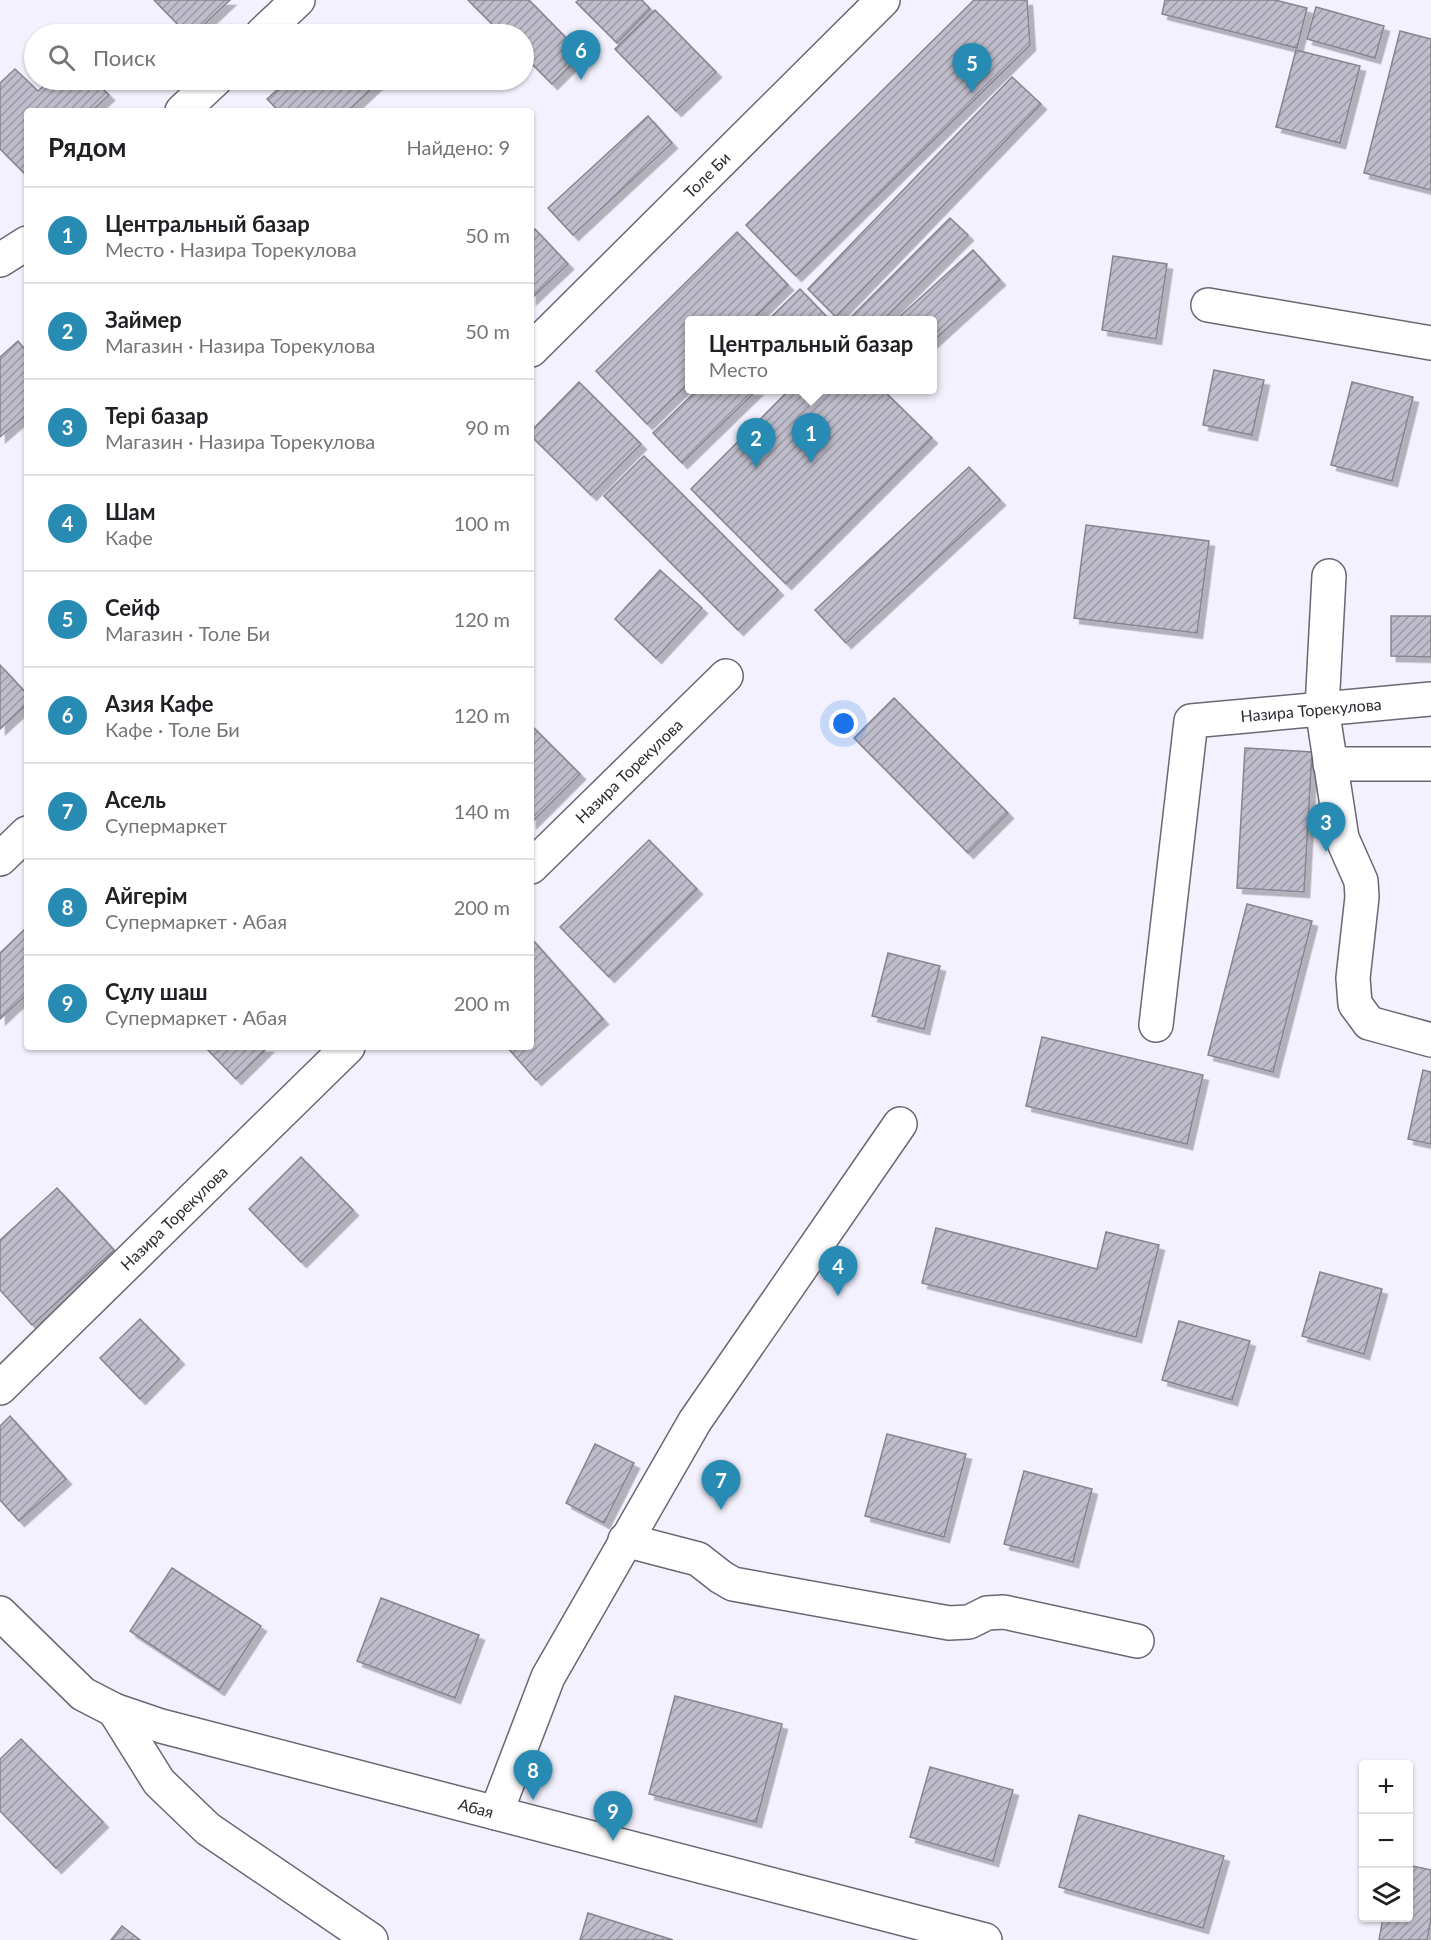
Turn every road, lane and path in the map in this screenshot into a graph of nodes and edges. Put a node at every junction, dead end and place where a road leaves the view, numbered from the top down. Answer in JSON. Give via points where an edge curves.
{"nodes":[{"id":1,"x":298,"y":0,"type":"edge"},
{"id":2,"x":883,"y":0,"type":"edge"},
{"id":3,"x":273,"y":24,"type":"edge"},
{"id":4,"x":204,"y":90,"type":"edge"},
{"id":5,"x":185,"y":108,"type":"edge"},
{"id":6,"x":24,"y":245,"type":"edge"},
{"id":7,"x":0,"y":260,"type":"edge"},
{"id":8,"x":1208,"y":305,"type":"dead end"},
{"id":9,"x":1431,"y":343,"type":"edge"},
{"id":10,"x":534,"y":347,"type":"edge"},
{"id":11,"x":1329,"y":576,"type":"dead end"},
{"id":12,"x":726,"y":676,"type":"dead end"},
{"id":13,"x":1431,"y":699,"type":"edge"},
{"id":14,"x":1322,"y":708,"type":"junction"},
{"id":15,"x":1330,"y":764,"type":"junction"},
{"id":16,"x":1431,"y":764,"type":"edge"},
{"id":17,"x":24,"y":836,"type":"edge"},
{"id":18,"x":0,"y":859,"type":"edge"},
{"id":19,"x":534,"y":864,"type":"edge"},
{"id":20,"x":1156,"y":1025,"type":"dead end"},
{"id":21,"x":1431,"y":1040,"type":"edge"},
{"id":22,"x":345,"y":1050,"type":"edge"},
{"id":23,"x":900,"y":1124,"type":"dead end"},
{"id":24,"x":0,"y":1388,"type":"edge"},
{"id":25,"x":625,"y":1540,"type":"junction"},
{"id":26,"x":0,"y":1613,"type":"edge"},
{"id":27,"x":1137,"y":1641,"type":"dead end"},
{"id":28,"x":114,"y":1710,"type":"junction"},
{"id":29,"x":496,"y":1813,"type":"junction"},
{"id":30,"x":370,"y":1940,"type":"edge"},
{"id":31,"x":985,"y":1940,"type":"edge"}],
"edges":[{"from":1,"to":3,"type":"street"},
{"from":2,"to":10,"type":"street","name":"Толе Би"},
{"from":4,"to":5,"type":"street"},
{"from":6,"to":7,"type":"street"},
{"from":8,"to":9,"type":"street"},
{"from":11,"to":14,"type":"street"},
{"from":12,"to":19,"type":"street","name":"Назира Торекулова"},
{"from":13,"to":14,"type":"street","name":"Назира Торекулова"},
{"from":14,"to":15,"type":"street"},
{"from":14,"to":20,"type":"street","name":"Назира Торекулова","via":[[1191,721]]},
{"from":15,"to":16,"type":"street"},
{"from":15,"to":21,"type":"street","via":[[1342,838],[1361,881],[1353,978],[1355,1005],[1369,1023]]},
{"from":17,"to":18,"type":"street"},
{"from":22,"to":24,"type":"street","name":"Назира Торекулова"},
{"from":23,"to":25,"type":"street","via":[[694,1421]]},
{"from":25,"to":27,"type":"street","via":[[698,1559],[733,1584],[949,1623],[1004,1612]]},
{"from":25,"to":29,"type":"street","via":[[548,1677]]},
{"from":26,"to":28,"type":"street","name":"Абая","via":[[83,1694]]},
{"from":28,"to":29,"type":"street","name":"Абая","via":[[161,1726]]},
{"from":28,"to":30,"type":"street","via":[[159,1782],[208,1829]]},
{"from":29,"to":31,"type":"street","name":"Абая"}]}
